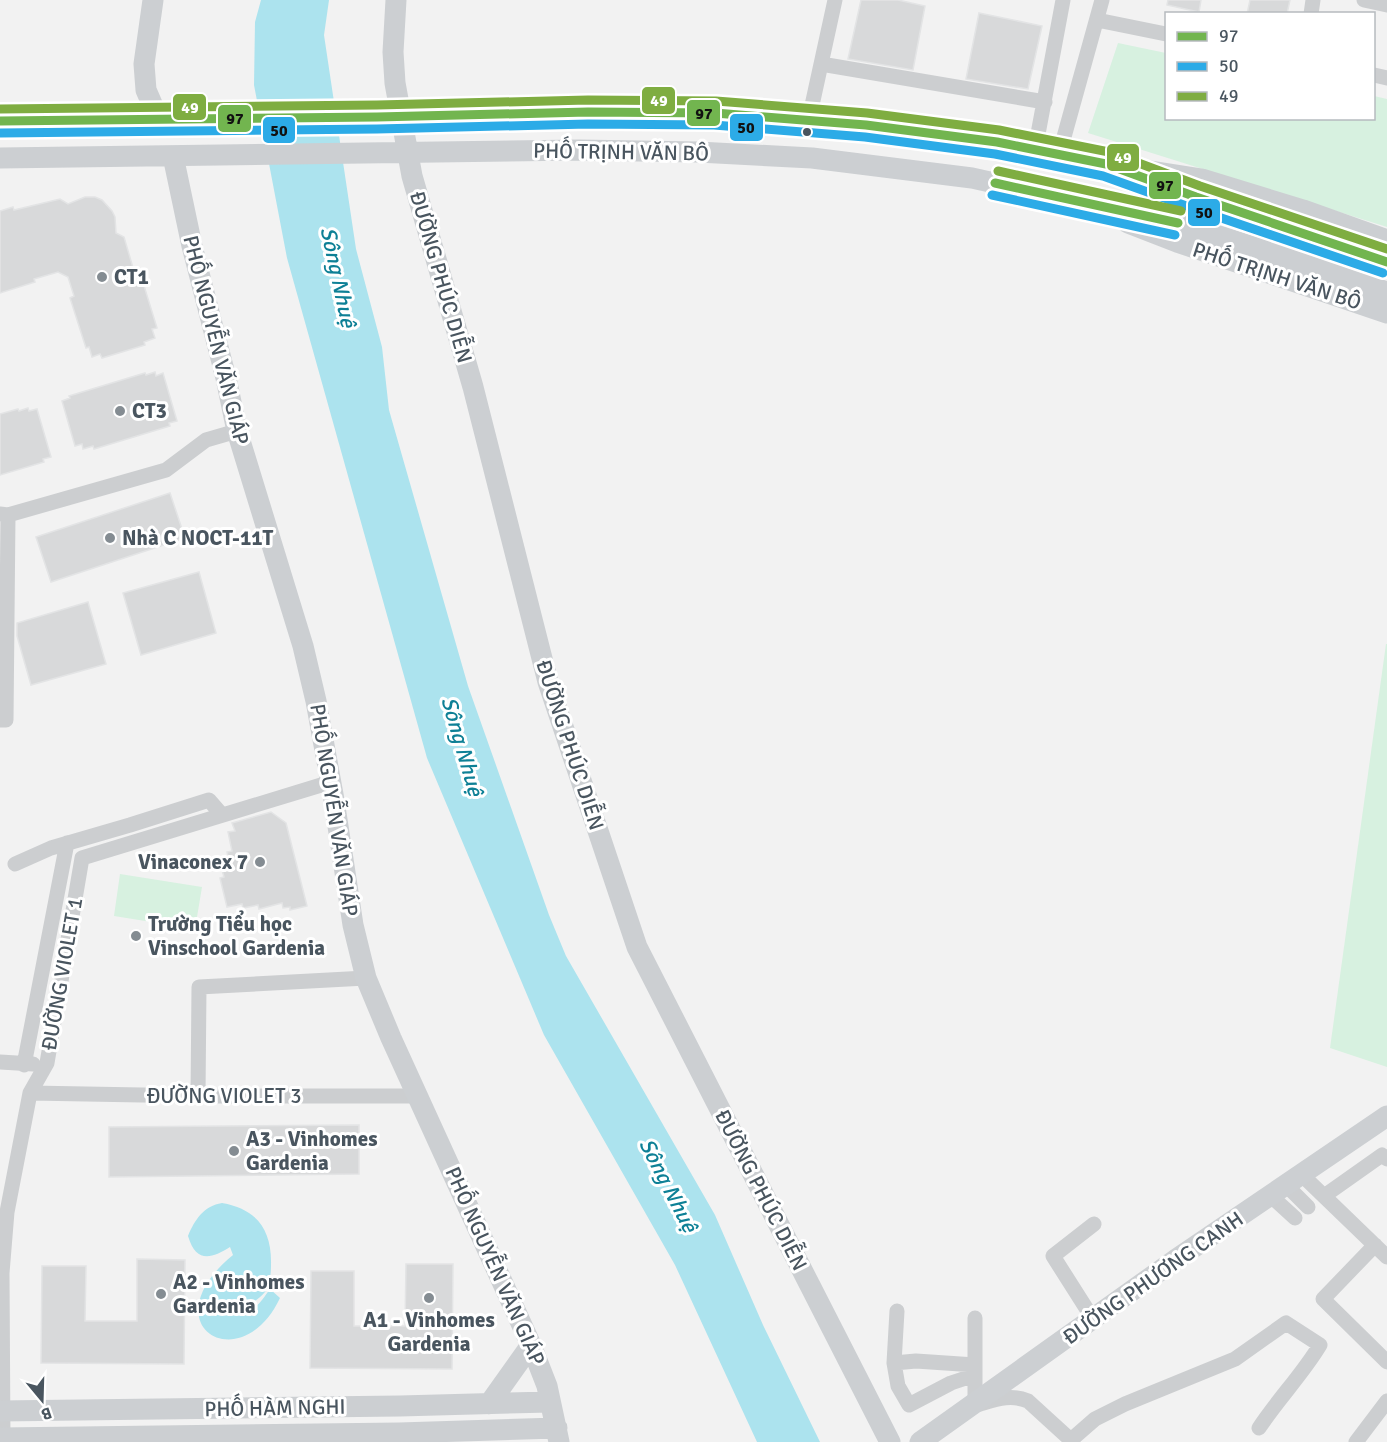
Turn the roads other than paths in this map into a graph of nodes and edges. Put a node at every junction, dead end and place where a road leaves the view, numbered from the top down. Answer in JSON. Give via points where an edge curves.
{"nodes":[{"id":1,"x":153,"y":0,"type":"edge"},
{"id":2,"x":396,"y":0,"type":"edge"},
{"id":3,"x":836,"y":0,"type":"edge"},
{"id":4,"x":1063,"y":0,"type":"edge"},
{"id":5,"x":1102,"y":0,"type":"edge"},
{"id":6,"x":1364,"y":0,"type":"edge"},
{"id":7,"x":1387,"y":5,"type":"edge"},
{"id":8,"x":1097,"y":20,"type":"junction"},
{"id":9,"x":1165,"y":34,"type":"edge"},
{"id":10,"x":821,"y":64,"type":"junction"},
{"id":11,"x":1045,"y":102,"type":"junction"},
{"id":12,"x":401,"y":117,"type":"junction"},
{"id":13,"x":809,"y":119,"type":"junction"},
{"id":14,"x":159,"y":120,"type":"junction"},
{"id":15,"x":0,"y":121,"type":"edge"},
{"id":16,"x":1035,"y":150,"type":"junction"},
{"id":17,"x":406,"y":153,"type":"junction"},
{"id":18,"x":1059,"y":155,"type":"junction"},
{"id":19,"x":173,"y":156,"type":"junction"},
{"id":20,"x":0,"y":158,"type":"edge"},
{"id":21,"x":1106,"y":164,"type":"junction"},
{"id":22,"x":1066,"y":198,"type":"junction"},
{"id":23,"x":1387,"y":240,"type":"edge"},
{"id":24,"x":1387,"y":262,"type":"edge"},
{"id":25,"x":1387,"y":292,"type":"edge"},
{"id":26,"x":1387,"y":312,"type":"edge"},
{"id":27,"x":237,"y":431,"type":"junction"},
{"id":28,"x":4,"y":514,"type":"edge"},
{"id":29,"x":3,"y":615,"type":"edge"},
{"id":30,"x":3,"y":720,"type":"edge"},
{"id":31,"x":331,"y":782,"type":"junction"},
{"id":32,"x":222,"y":815,"type":"junction"},
{"id":33,"x":68,"y":843,"type":"junction"},
{"id":34,"x":15,"y":864,"type":"dead end"},
{"id":35,"x":366,"y":978,"type":"junction"},
{"id":36,"x":0,"y":1062,"type":"edge"},
{"id":37,"x":47,"y":1063,"type":"junction"},
{"id":38,"x":24,"y":1065,"type":"junction"},
{"id":39,"x":30,"y":1093,"type":"junction"},
{"id":40,"x":198,"y":1096,"type":"junction"},
{"id":41,"x":418,"y":1096,"type":"junction"},
{"id":42,"x":1387,"y":1116,"type":"edge"},
{"id":43,"x":1387,"y":1159,"type":"edge"},
{"id":44,"x":1286,"y":1185,"type":"junction"},
{"id":45,"x":1324,"y":1196,"type":"junction"},
{"id":46,"x":1308,"y":1208,"type":"dead end"},
{"id":47,"x":1295,"y":1218,"type":"dead end"},
{"id":48,"x":1094,"y":1224,"type":"dead end"},
{"id":49,"x":1383,"y":1252,"type":"edge"},
{"id":50,"x":897,"y":1311,"type":"dead end"},
{"id":51,"x":975,"y":1318,"type":"dead end"},
{"id":52,"x":1093,"y":1319,"type":"junction"},
{"id":53,"x":531,"y":1345,"type":"junction"},
{"id":54,"x":1386,"y":1358,"type":"edge"},
{"id":55,"x":894,"y":1363,"type":"junction"},
{"id":56,"x":975,"y":1370,"type":"junction"},
{"id":57,"x":1387,"y":1401,"type":"edge"},
{"id":58,"x":550,"y":1402,"type":"junction"},
{"id":59,"x":489,"y":1404,"type":"junction"},
{"id":60,"x":973,"y":1404,"type":"junction"},
{"id":61,"x":2,"y":1411,"type":"edge"},
{"id":62,"x":1259,"y":1428,"type":"dead end"},
{"id":63,"x":558,"y":1435,"type":"edge"},
{"id":64,"x":510,"y":1436,"type":"edge"},
{"id":65,"x":219,"y":1438,"type":"edge"},
{"id":66,"x":272,"y":1438,"type":"edge"},
{"id":67,"x":2,"y":1440,"type":"edge"},
{"id":68,"x":1072,"y":1441,"type":"edge"},
{"id":69,"x":890,"y":1442,"type":"edge"},
{"id":70,"x":920,"y":1442,"type":"edge"},
{"id":71,"x":1356,"y":1442,"type":"edge"}],
"edges":[{"from":1,"to":14,"type":"main road","via":[[144,64],[146,90]]},
{"from":2,"to":12,"type":"main road","name":"ĐƯỜNG PHÚC DIỄN","via":[[393,52]]},
{"from":3,"to":10,"type":"street"},
{"from":4,"to":11,"type":"street"},
{"from":5,"to":8,"type":"street"},
{"from":6,"to":7,"type":"street"},
{"from":8,"to":9,"type":"street"},
{"from":8,"to":18,"type":"street"},
{"from":10,"to":11,"type":"street"},
{"from":10,"to":13,"type":"street"},
{"from":11,"to":16,"type":"street"},
{"from":12,"to":13,"type":"main road","name":"PHỐ TRỊNH VĂN BÔ","via":[[588,112],[715,113]]},
{"from":12,"to":14,"type":"main road","name":"PHỐ TRỊNH VĂN BÔ"},
{"from":12,"to":17,"type":"main road","name":"ĐƯỜNG PHÚC DIỄN"},
{"from":13,"to":16,"type":"main road","name":"PHỐ TRỊNH VĂN BÔ"},
{"from":14,"to":15,"type":"main road","name":"PHỐ TRỊNH VĂN BÔ"},
{"from":16,"to":18,"type":"main road","name":"PHỐ TRỊNH VĂN BÔ"},
{"from":17,"to":19,"type":"main road","name":"PHỐ TRỊNH VĂN BÔ"},
{"from":17,"to":22,"type":"main road","name":"PHỐ TRỊNH VĂN BÔ","via":[[579,150],[812,158],[972,178]]},
{"from":17,"to":69,"type":"main road","name":"ĐƯỜNG PHÚC DIỄN","via":[[473,387],[548,682],[637,947]]},
{"from":18,"to":21,"type":"main road","name":"PHỐ TRỊNH VĂN BÔ"},
{"from":19,"to":20,"type":"main road","name":"PHỐ TRỊNH VĂN BÔ"},
{"from":19,"to":27,"type":"main road","name":"PHỐ NGUYỄN VĂN GIÁP"},
{"from":21,"to":23,"type":"main road","name":"PHỐ TRỊNH VĂN BÔ","via":[[1202,179]]},
{"from":21,"to":24,"type":"main road","name":"PHỐ TRỊNH VĂN BÔ"},
{"from":22,"to":25,"type":"main road","name":"PHỐ TRỊNH VĂN BÔ","via":[[1184,225]]},
{"from":22,"to":26,"type":"main road","name":"PHỐ TRỊNH VĂN BÔ","via":[[1177,242]]},
{"from":27,"to":28,"type":"street","via":[[206,440],[166,470]]},
{"from":27,"to":31,"type":"main road","name":"PHỐ NGUYỄN VĂN GIÁP","via":[[303,646]]},
{"from":28,"to":29,"type":"street"},
{"from":29,"to":30,"type":"street"},
{"from":31,"to":32,"type":"street"},
{"from":31,"to":35,"type":"main road","name":"PHỐ NGUYỄN VĂN GIÁP","via":[[353,925]]},
{"from":32,"to":33,"type":"street","via":[[209,800]]},
{"from":32,"to":37,"type":"street","name":"ĐƯỜNG VIOLET 1","via":[[82,858]]},
{"from":33,"to":34,"type":"street"},
{"from":33,"to":38,"type":"street"},
{"from":35,"to":40,"type":"street","via":[[199,987]]},
{"from":35,"to":41,"type":"main road","name":"PHỐ NGUYỄN VĂN GIÁP"},
{"from":36,"to":38,"type":"street"},
{"from":37,"to":38,"type":"street"},
{"from":37,"to":39,"type":"street","name":"ĐƯỜNG VIOLET 1"},
{"from":39,"to":40,"type":"street","name":"ĐƯỜNG VIOLET 3"},
{"from":39,"to":61,"type":"street","name":"ĐƯỜNG VIOLET 1","via":[[3,1252]]},
{"from":40,"to":41,"type":"street","name":"ĐƯỜNG VIOLET 3"},
{"from":41,"to":53,"type":"main road","name":"PHỐ NGUYỄN VĂN GIÁP"},
{"from":42,"to":44,"type":"main road","name":"ĐƯỜNG PHƯƠNG CANH"},
{"from":43,"to":45,"type":"street","via":[[1382,1155]]},
{"from":44,"to":45,"type":"street"},
{"from":44,"to":46,"type":"street"},
{"from":44,"to":47,"type":"street"},
{"from":44,"to":52,"type":"main road","name":"ĐƯỜNG PHƯƠNG CANH"},
{"from":45,"to":49,"type":"street"},
{"from":48,"to":52,"type":"street","via":[[1053,1256]]},
{"from":49,"to":54,"type":"street","via":[[1323,1299]]},
{"from":50,"to":55,"type":"street"},
{"from":51,"to":56,"type":"street"},
{"from":52,"to":60,"type":"main road","name":"ĐƯỜNG PHƯƠNG CANH"},
{"from":53,"to":58,"type":"main road","name":"PHỐ NGUYỄN VĂN GIÁP"},
{"from":53,"to":59,"type":"main road"},
{"from":55,"to":56,"type":"street","via":[[916,1360]]},
{"from":55,"to":56,"type":"street","via":[[898,1386],[909,1405]]},
{"from":56,"to":60,"type":"street"},
{"from":57,"to":71,"type":"street"},
{"from":58,"to":59,"type":"main road","name":"PHỐ HÀM NGHI"},
{"from":58,"to":63,"type":"main road","name":"PHỐ NGUYỄN VĂN GIÁP"},
{"from":59,"to":61,"type":"main road","name":"PHỐ HÀM NGHI"},
{"from":60,"to":68,"type":"street","via":[[1019,1397]]},
{"from":60,"to":70,"type":"main road","name":"ĐƯỜNG PHƯƠNG CANH"},
{"from":61,"to":67,"type":"street","name":"ĐƯỜNG VIOLET 1"},
{"from":62,"to":68,"type":"street","via":[[1320,1345],[1286,1323],[1235,1359],[1095,1419]]},
{"from":63,"to":64,"type":"main road","name":"PHỐ HÀM NGHI"},
{"from":64,"to":66,"type":"main road","name":"PHỐ HÀM NGHI"},
{"from":65,"to":66,"type":"main road","name":"PHỐ HÀM NGHI"},
{"from":65,"to":67,"type":"main road","name":"PHỐ HÀM NGHI"}]}
